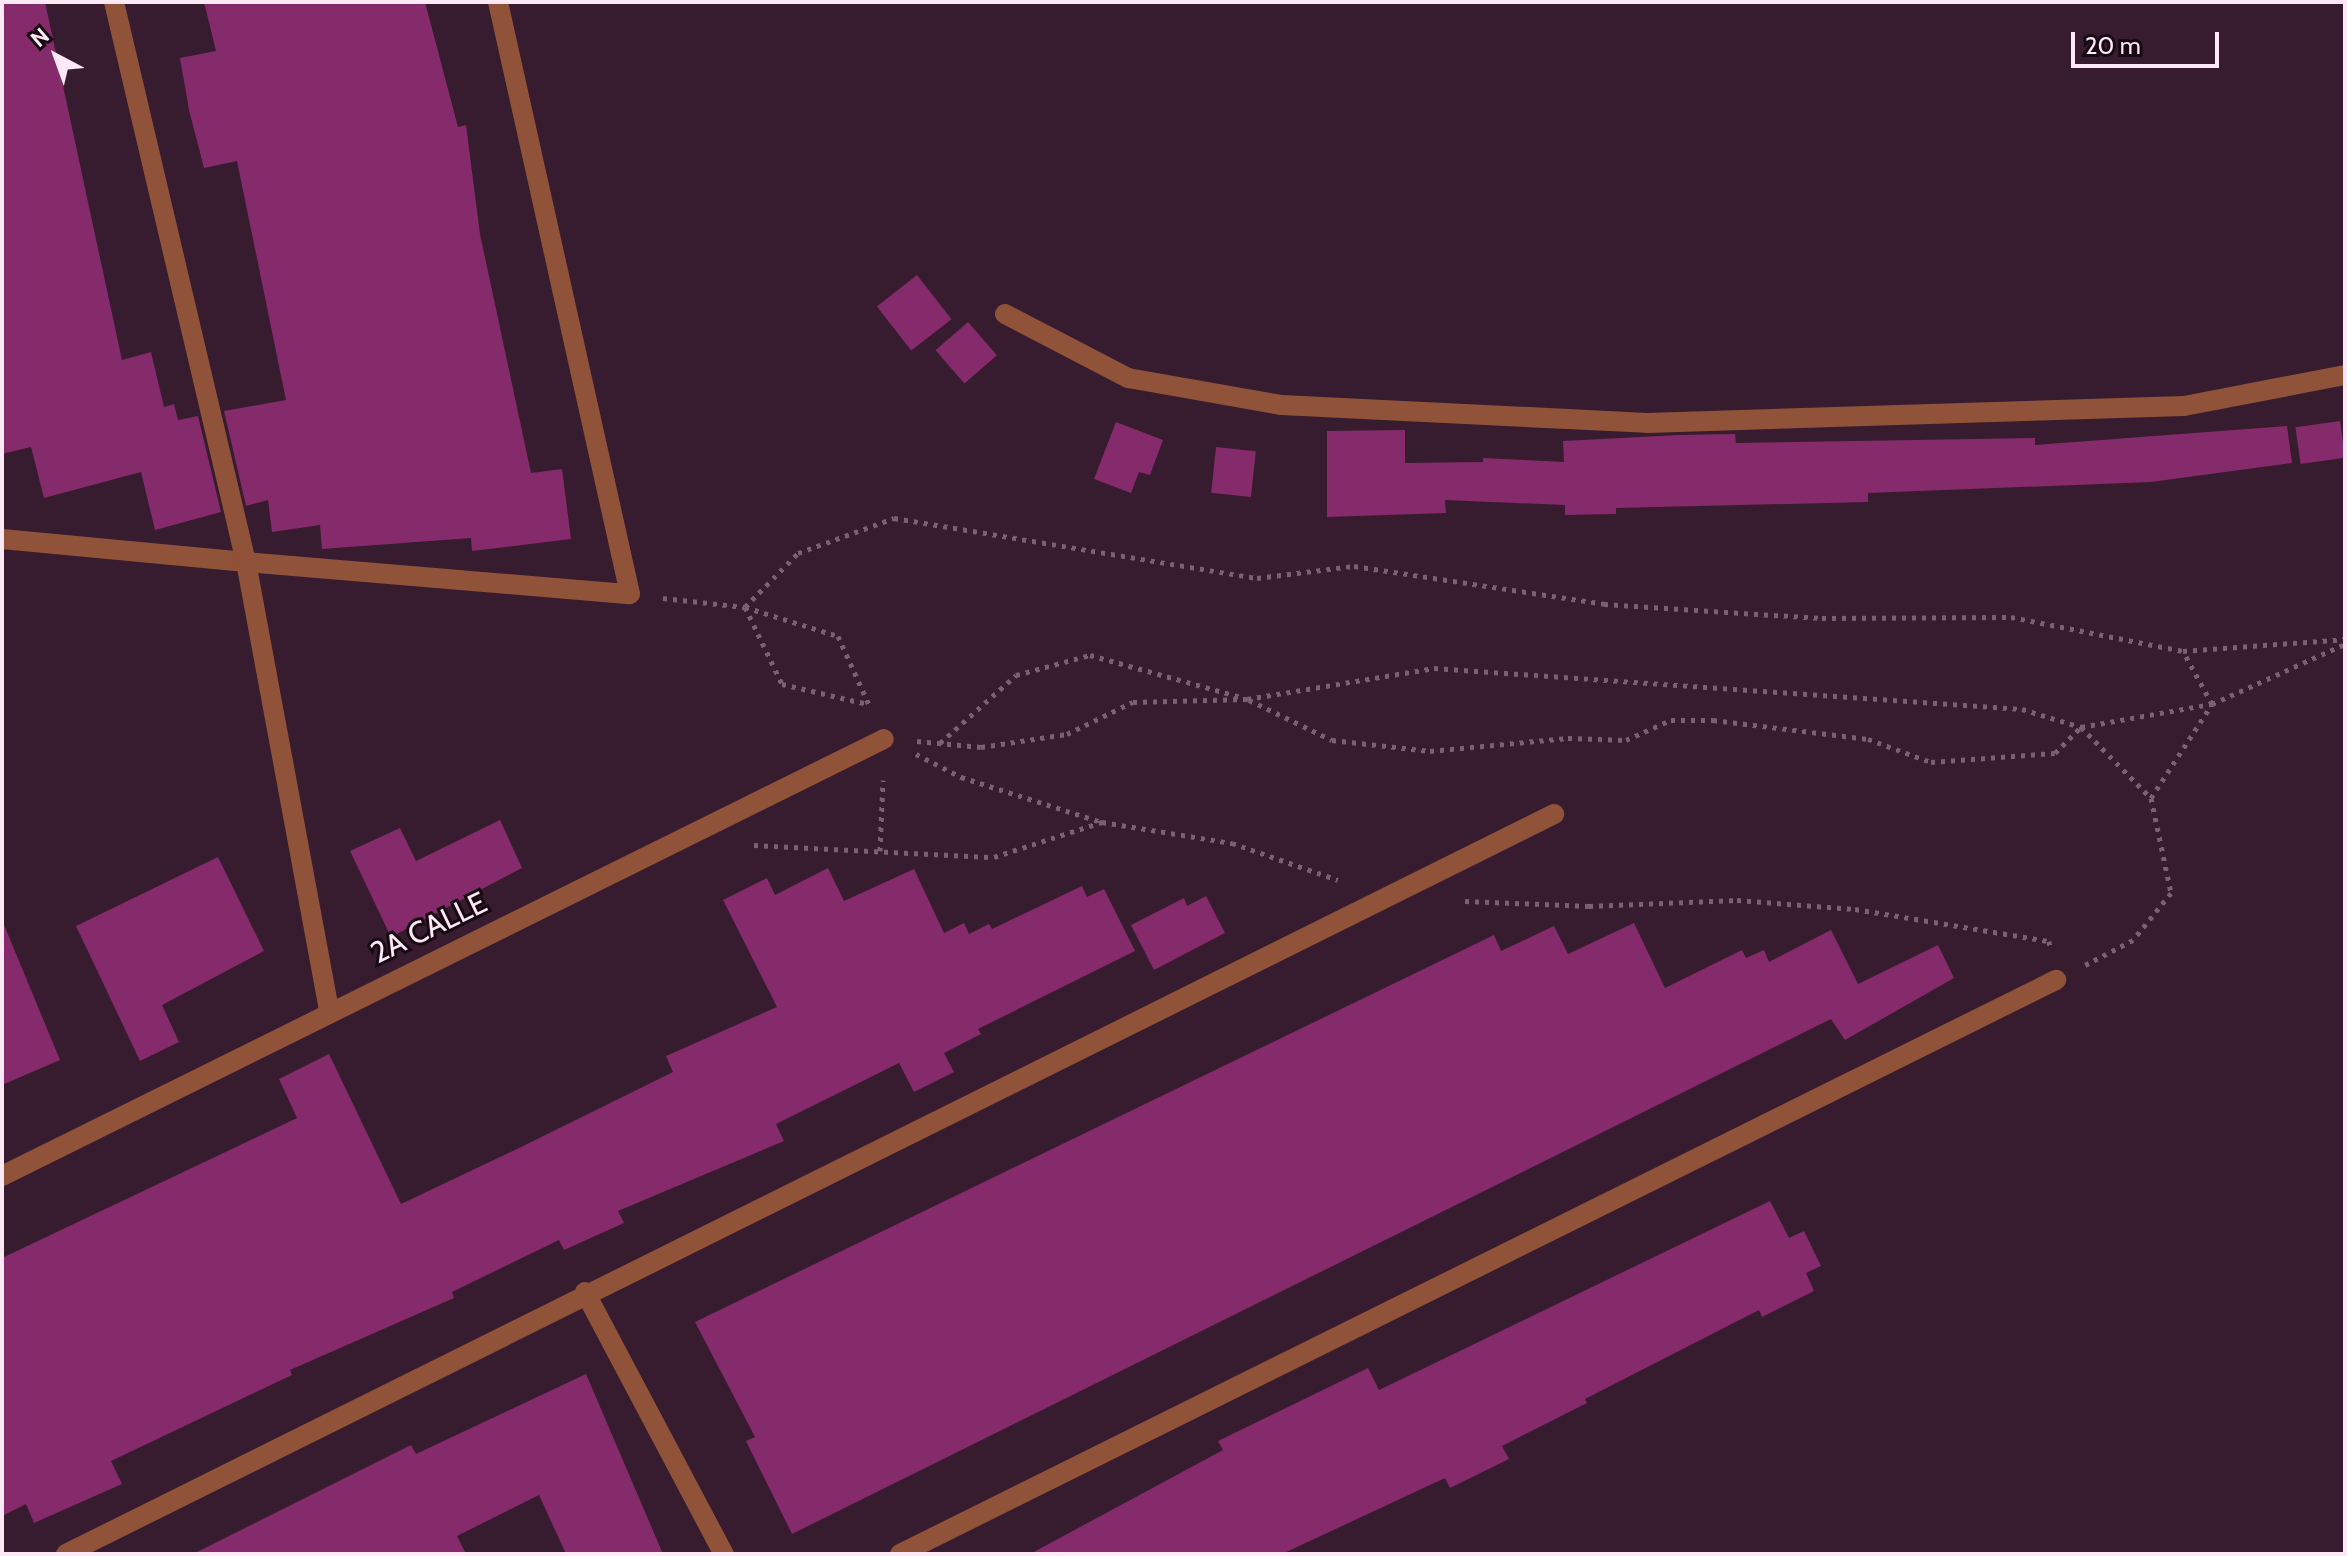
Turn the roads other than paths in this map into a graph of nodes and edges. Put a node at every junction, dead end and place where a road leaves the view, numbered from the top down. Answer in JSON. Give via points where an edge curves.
{"nodes":[{"id":1,"x":114,"y":2,"type":"edge"},
{"id":2,"x":498,"y":2,"type":"edge"},
{"id":3,"x":1005,"y":314,"type":"dead end"},
{"id":4,"x":2345,"y":375,"type":"edge"},
{"id":5,"x":2,"y":539,"type":"edge"},
{"id":6,"x":246,"y":562,"type":"junction"},
{"id":7,"x":884,"y":739,"type":"road end"},
{"id":8,"x":1554,"y":814,"type":"dead end"},
{"id":9,"x":2056,"y":980,"type":"road end"},
{"id":10,"x":329,"y":1010,"type":"junction"},
{"id":11,"x":2,"y":1176,"type":"edge"},
{"id":12,"x":585,"y":1292,"type":"junction"},
{"id":13,"x":66,"y":1554,"type":"edge"},
{"id":14,"x":724,"y":1554,"type":"edge"},
{"id":15,"x":900,"y":1554,"type":"edge"}],
"edges":[{"from":1,"to":6,"type":"street"},
{"from":2,"to":6,"type":"street","via":[[630,594]]},
{"from":3,"to":4,"type":"street","via":[[1128,378],[1266,403],[1616,422],[2184,406]]},
{"from":5,"to":6,"type":"street"},
{"from":6,"to":10,"type":"street"},
{"from":7,"to":10,"type":"street","name":"2A CALLE"},
{"from":8,"to":12,"type":"street"},
{"from":9,"to":15,"type":"street"},
{"from":10,"to":11,"type":"street","name":"2A CALLE"},
{"from":12,"to":13,"type":"street"},
{"from":12,"to":14,"type":"street"}]}
